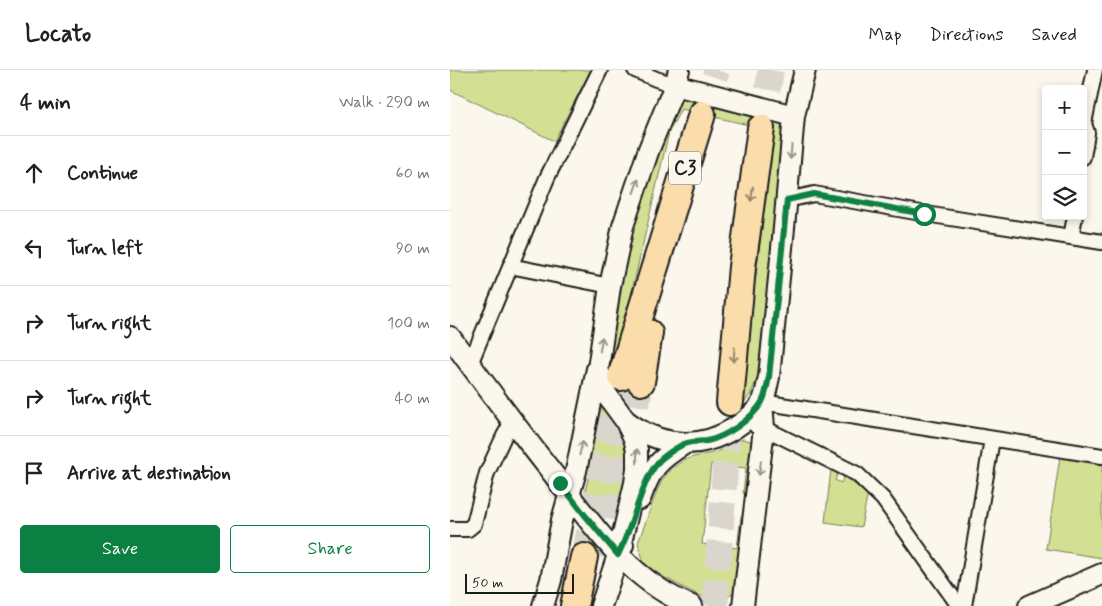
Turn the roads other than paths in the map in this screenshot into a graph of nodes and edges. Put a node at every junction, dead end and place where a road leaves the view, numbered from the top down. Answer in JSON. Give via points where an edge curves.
{"nodes":[{"id":1,"x":600,"y":70,"type":"edge"},
{"id":2,"x":636,"y":70,"type":"edge"},
{"id":3,"x":805,"y":70,"type":"edge"},
{"id":4,"x":1095,"y":70,"type":"edge"},
{"id":5,"x":677,"y":77,"type":"edge"},
{"id":6,"x":702,"y":114,"type":"tunnel mouth"},
{"id":7,"x":794,"y":116,"type":"junction"},
{"id":8,"x":761,"y":128,"type":"tunnel mouth"},
{"id":9,"x":1086,"y":130,"type":"edge"},
{"id":10,"x":787,"y":200,"type":"junction"},
{"id":11,"x":1073,"y":220,"type":"edge"},
{"id":12,"x":1071,"y":237,"type":"junction"},
{"id":13,"x":1102,"y":242,"type":"edge"},
{"id":14,"x":510,"y":266,"type":"junction"},
{"id":15,"x":610,"y":286,"type":"junction"},
{"id":16,"x":450,"y":337,"type":"edge"},
{"id":17,"x":470,"y":364,"type":"junction"},
{"id":18,"x":620,"y":376,"type":"junction"},
{"id":19,"x":762,"y":402,"type":"junction"},
{"id":20,"x":736,"y":413,"type":"junction"},
{"id":21,"x":625,"y":420,"type":"junction"},
{"id":22,"x":512,"y":422,"type":"junction"},
{"id":23,"x":764,"y":428,"type":"junction"},
{"id":24,"x":992,"y":439,"type":"junction"},
{"id":25,"x":684,"y":444,"type":"junction"},
{"id":26,"x":1102,"y":456,"type":"edge"},
{"id":27,"x":570,"y":495,"type":"junction"},
{"id":28,"x":450,"y":529,"type":"edge"},
{"id":29,"x":618,"y":555,"type":"junction"},
{"id":30,"x":584,"y":557,"type":"tunnel mouth"},
{"id":31,"x":1102,"y":574,"type":"edge"},
{"id":32,"x":543,"y":606,"type":"edge"},
{"id":33,"x":574,"y":606,"type":"edge"},
{"id":34,"x":601,"y":606,"type":"edge"},
{"id":35,"x":692,"y":606,"type":"edge"},
{"id":36,"x":743,"y":606,"type":"edge"},
{"id":37,"x":959,"y":606,"type":"edge"},
{"id":38,"x":964,"y":606,"type":"edge"},
{"id":39,"x":1029,"y":606,"type":"edge"}],
"edges":[{"from":1,"to":14,"type":"street","via":[[547,178]]},
{"from":2,"to":5,"type":"street","via":[[656,79]]},
{"from":3,"to":7,"type":"street"},
{"from":4,"to":9,"type":"street","via":[[1084,123]]},
{"from":5,"to":7,"type":"street"},
{"from":15,"to":5,"type":"street","one_way":true,"via":[[635,188]]},
{"from":6,"to":18,"type":"highway","number":"C3"},
{"from":7,"to":10,"type":"street","one_way":true},
{"from":8,"to":20,"type":"highway","one_way":true,"via":[[742,267]]},
{"from":10,"to":12,"type":"street","via":[[814,194]]},
{"from":10,"to":19,"type":"street","via":[[769,377]]},
{"from":11,"to":12,"type":"street"},
{"from":12,"to":13,"type":"street"},
{"from":14,"to":15,"type":"street"},
{"from":14,"to":17,"type":"street"},
{"from":18,"to":15,"type":"street","one_way":true},
{"from":16,"to":17,"type":"street"},
{"from":17,"to":22,"type":"street"},
{"from":18,"to":21,"type":"street","via":[[606,394]]},
{"from":27,"to":18,"type":"street","one_way":true,"via":[[576,471]]},
{"from":19,"to":20,"type":"street","via":[[753,414]]},
{"from":19,"to":23,"type":"street"},
{"from":19,"to":24,"type":"street"},
{"from":20,"to":23,"type":"street"},
{"from":20,"to":25,"type":"street","via":[[718,437]]},
{"from":21,"to":25,"type":"street","via":[[647,434]]},
{"from":29,"to":21,"type":"street","one_way":true,"via":[[637,469],[638,450]]},
{"from":22,"to":27,"type":"street"},
{"from":22,"to":28,"type":"street","via":[[487,473],[474,524],[468,529]]},
{"from":23,"to":36,"type":"street","one_way":true},
{"from":23,"to":37,"type":"street","via":[[857,474],[883,499]]},
{"from":24,"to":26,"type":"street"},
{"from":24,"to":38,"type":"street"},
{"from":25,"to":29,"type":"street","via":[[661,460],[653,470]]},
{"from":27,"to":29,"type":"street"},
{"from":27,"to":32,"type":"street"},
{"from":29,"to":34,"type":"street"},
{"from":29,"to":35,"type":"street","via":[[651,584]]},
{"from":30,"to":33,"type":"highway"},
{"from":31,"to":39,"type":"street"}]}
